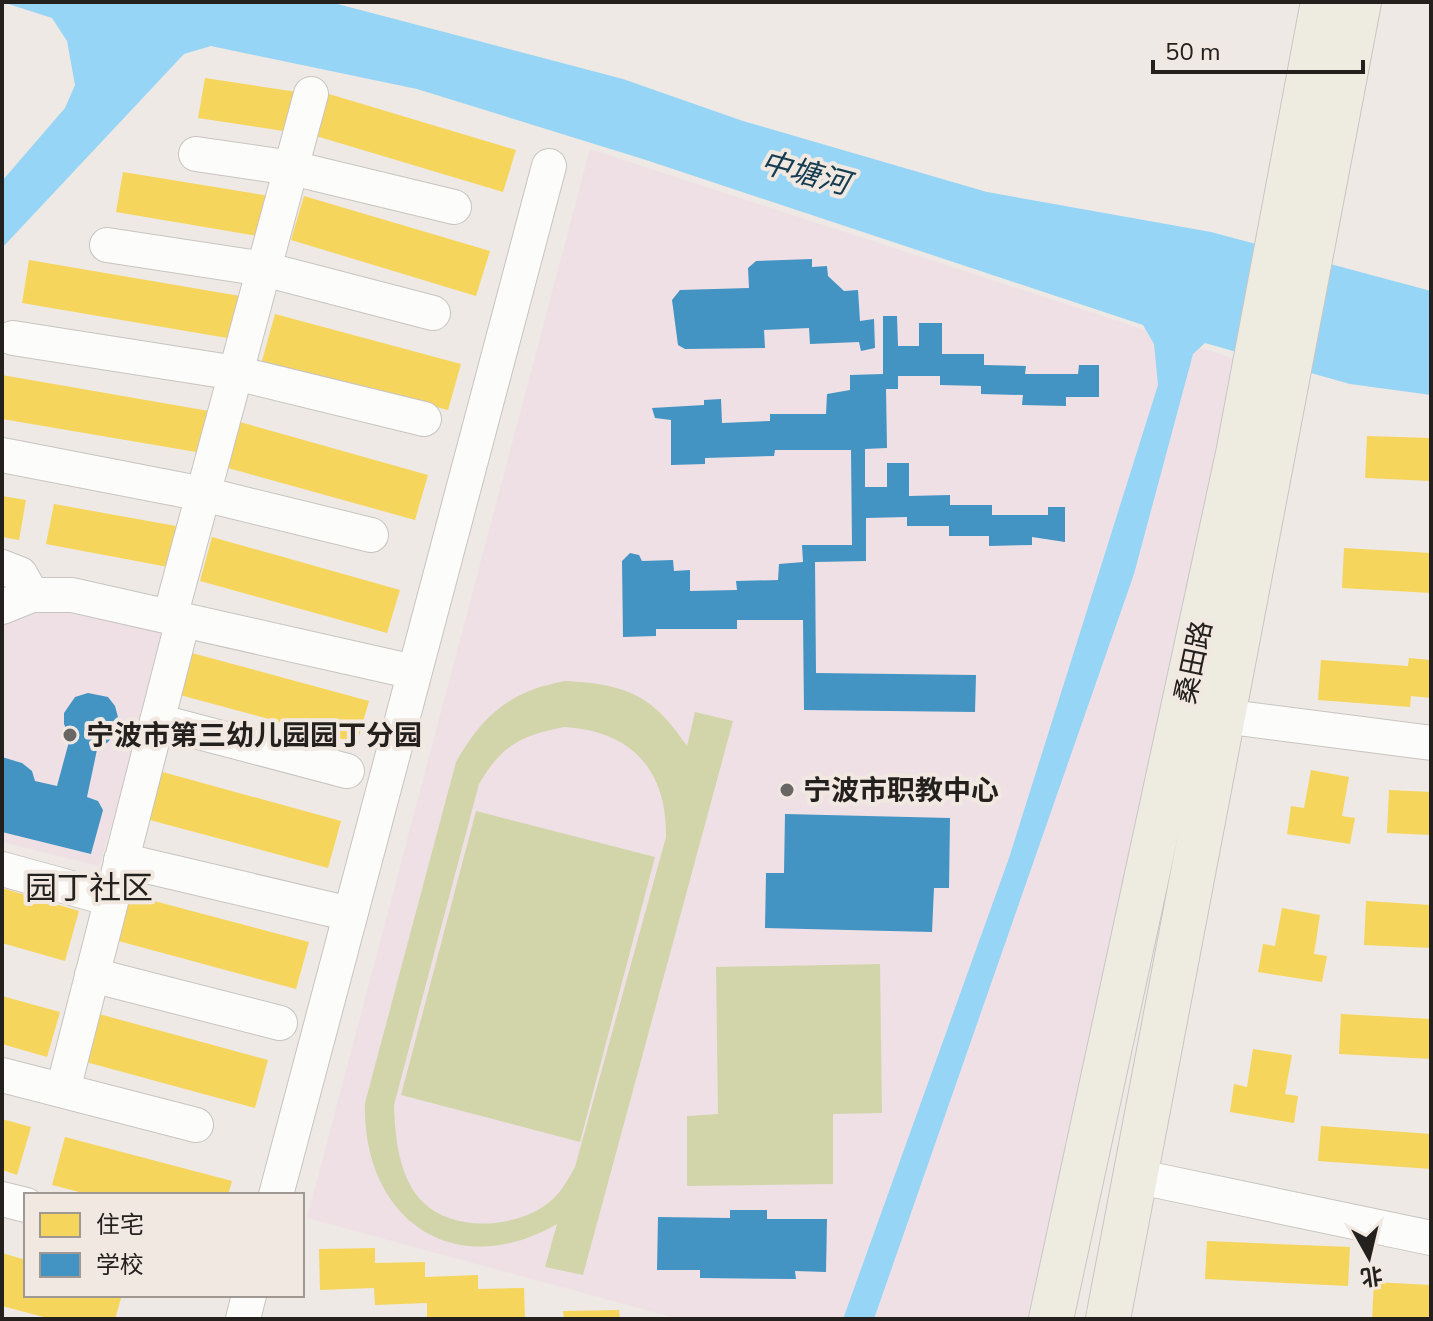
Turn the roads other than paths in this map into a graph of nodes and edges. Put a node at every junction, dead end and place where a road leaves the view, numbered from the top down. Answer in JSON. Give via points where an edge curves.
{"nodes":[{"id":1,"x":1323,"y":2,"type":"edge"},
{"id":2,"x":1359,"y":2,"type":"edge"},
{"id":3,"x":311,"y":94,"type":"dead end"},
{"id":4,"x":1311,"y":150,"type":"junction"},
{"id":5,"x":196,"y":154,"type":"dead end"},
{"id":6,"x":549,"y":166,"type":"dead end"},
{"id":7,"x":292,"y":168,"type":"junction"},
{"id":8,"x":454,"y":207,"type":"dead end"},
{"id":9,"x":107,"y":245,"type":"dead end"},
{"id":10,"x":264,"y":269,"type":"junction"},
{"id":11,"x":433,"y":313,"type":"dead end"},
{"id":12,"x":13,"y":338,"type":"dead end"},
{"id":13,"x":236,"y":373,"type":"junction"},
{"id":14,"x":424,"y":419,"type":"dead end"},
{"id":15,"x":2,"y":455,"type":"edge"},
{"id":16,"x":1254,"y":459,"type":"junction"},
{"id":17,"x":203,"y":494,"type":"junction"},
{"id":18,"x":371,"y":535,"type":"dead end"},
{"id":19,"x":2,"y":567,"type":"edge"},
{"id":20,"x":17,"y":601,"type":"edge"},
{"id":21,"x":176,"y":618,"type":"junction"},
{"id":22,"x":414,"y":672,"type":"junction"},
{"id":23,"x":1222,"y":716,"type":"junction"},
{"id":24,"x":157,"y":721,"type":"junction"},
{"id":25,"x":1431,"y":743,"type":"edge"},
{"id":26,"x":347,"y":771,"type":"dead end"},
{"id":27,"x":121,"y":860,"type":"junction"},
{"id":28,"x":2,"y":869,"type":"edge"},
{"id":29,"x":111,"y":899,"type":"junction"},
{"id":30,"x":350,"y":914,"type":"junction"},
{"id":31,"x":92,"y":975,"type":"junction"},
{"id":32,"x":280,"y":1023,"type":"dead end"},
{"id":33,"x":2,"y":1075,"type":"edge"},
{"id":34,"x":63,"y":1090,"type":"junction"},
{"id":35,"x":196,"y":1125,"type":"dead end"},
{"id":36,"x":1135,"y":1176,"type":"junction"},
{"id":37,"x":277,"y":1193,"type":"edge"},
{"id":38,"x":2,"y":1199,"type":"edge"},
{"id":39,"x":24,"y":1204,"type":"edge"},
{"id":40,"x":1431,"y":1238,"type":"edge"},
{"id":41,"x":248,"y":1297,"type":"edge"},
{"id":42,"x":243,"y":1319,"type":"edge"},
{"id":43,"x":1051,"y":1319,"type":"edge"},
{"id":44,"x":1108,"y":1319,"type":"edge"}],
"edges":[{"from":1,"to":4,"type":"main road","name":"桑田路"},
{"from":2,"to":4,"type":"main road","name":"桑田路"},
{"from":3,"to":7,"type":"street"},
{"from":4,"to":16,"type":"main road","name":"桑田路"},
{"from":5,"to":7,"type":"street"},
{"from":6,"to":22,"type":"street"},
{"from":7,"to":8,"type":"street"},
{"from":7,"to":10,"type":"street"},
{"from":9,"to":10,"type":"street"},
{"from":10,"to":11,"type":"street"},
{"from":10,"to":13,"type":"street"},
{"from":12,"to":13,"type":"street"},
{"from":13,"to":14,"type":"street"},
{"from":13,"to":17,"type":"street"},
{"from":15,"to":17,"type":"street"},
{"from":16,"to":23,"type":"main road","name":"桑田路"},
{"from":16,"to":43,"type":"main road","name":"桑田路"},
{"from":17,"to":18,"type":"street"},
{"from":17,"to":21,"type":"street"},
{"from":19,"to":20,"type":"street","via":[[20,574]]},
{"from":20,"to":21,"type":"street","via":[[72,595]]},
{"from":21,"to":22,"type":"street"},
{"from":21,"to":24,"type":"street"},
{"from":22,"to":30,"type":"street"},
{"from":23,"to":25,"type":"street"},
{"from":23,"to":36,"type":"main road","name":"桑田路"},
{"from":24,"to":26,"type":"street"},
{"from":24,"to":27,"type":"street"},
{"from":27,"to":29,"type":"street"},
{"from":27,"to":30,"type":"street"},
{"from":28,"to":29,"type":"street"},
{"from":29,"to":31,"type":"street"},
{"from":30,"to":37,"type":"street"},
{"from":31,"to":32,"type":"street"},
{"from":31,"to":34,"type":"street"},
{"from":33,"to":34,"type":"street"},
{"from":34,"to":35,"type":"street"},
{"from":36,"to":40,"type":"street"},
{"from":36,"to":44,"type":"main road","name":"桑田路"},
{"from":38,"to":39,"type":"street"},
{"from":41,"to":42,"type":"street"}]}
